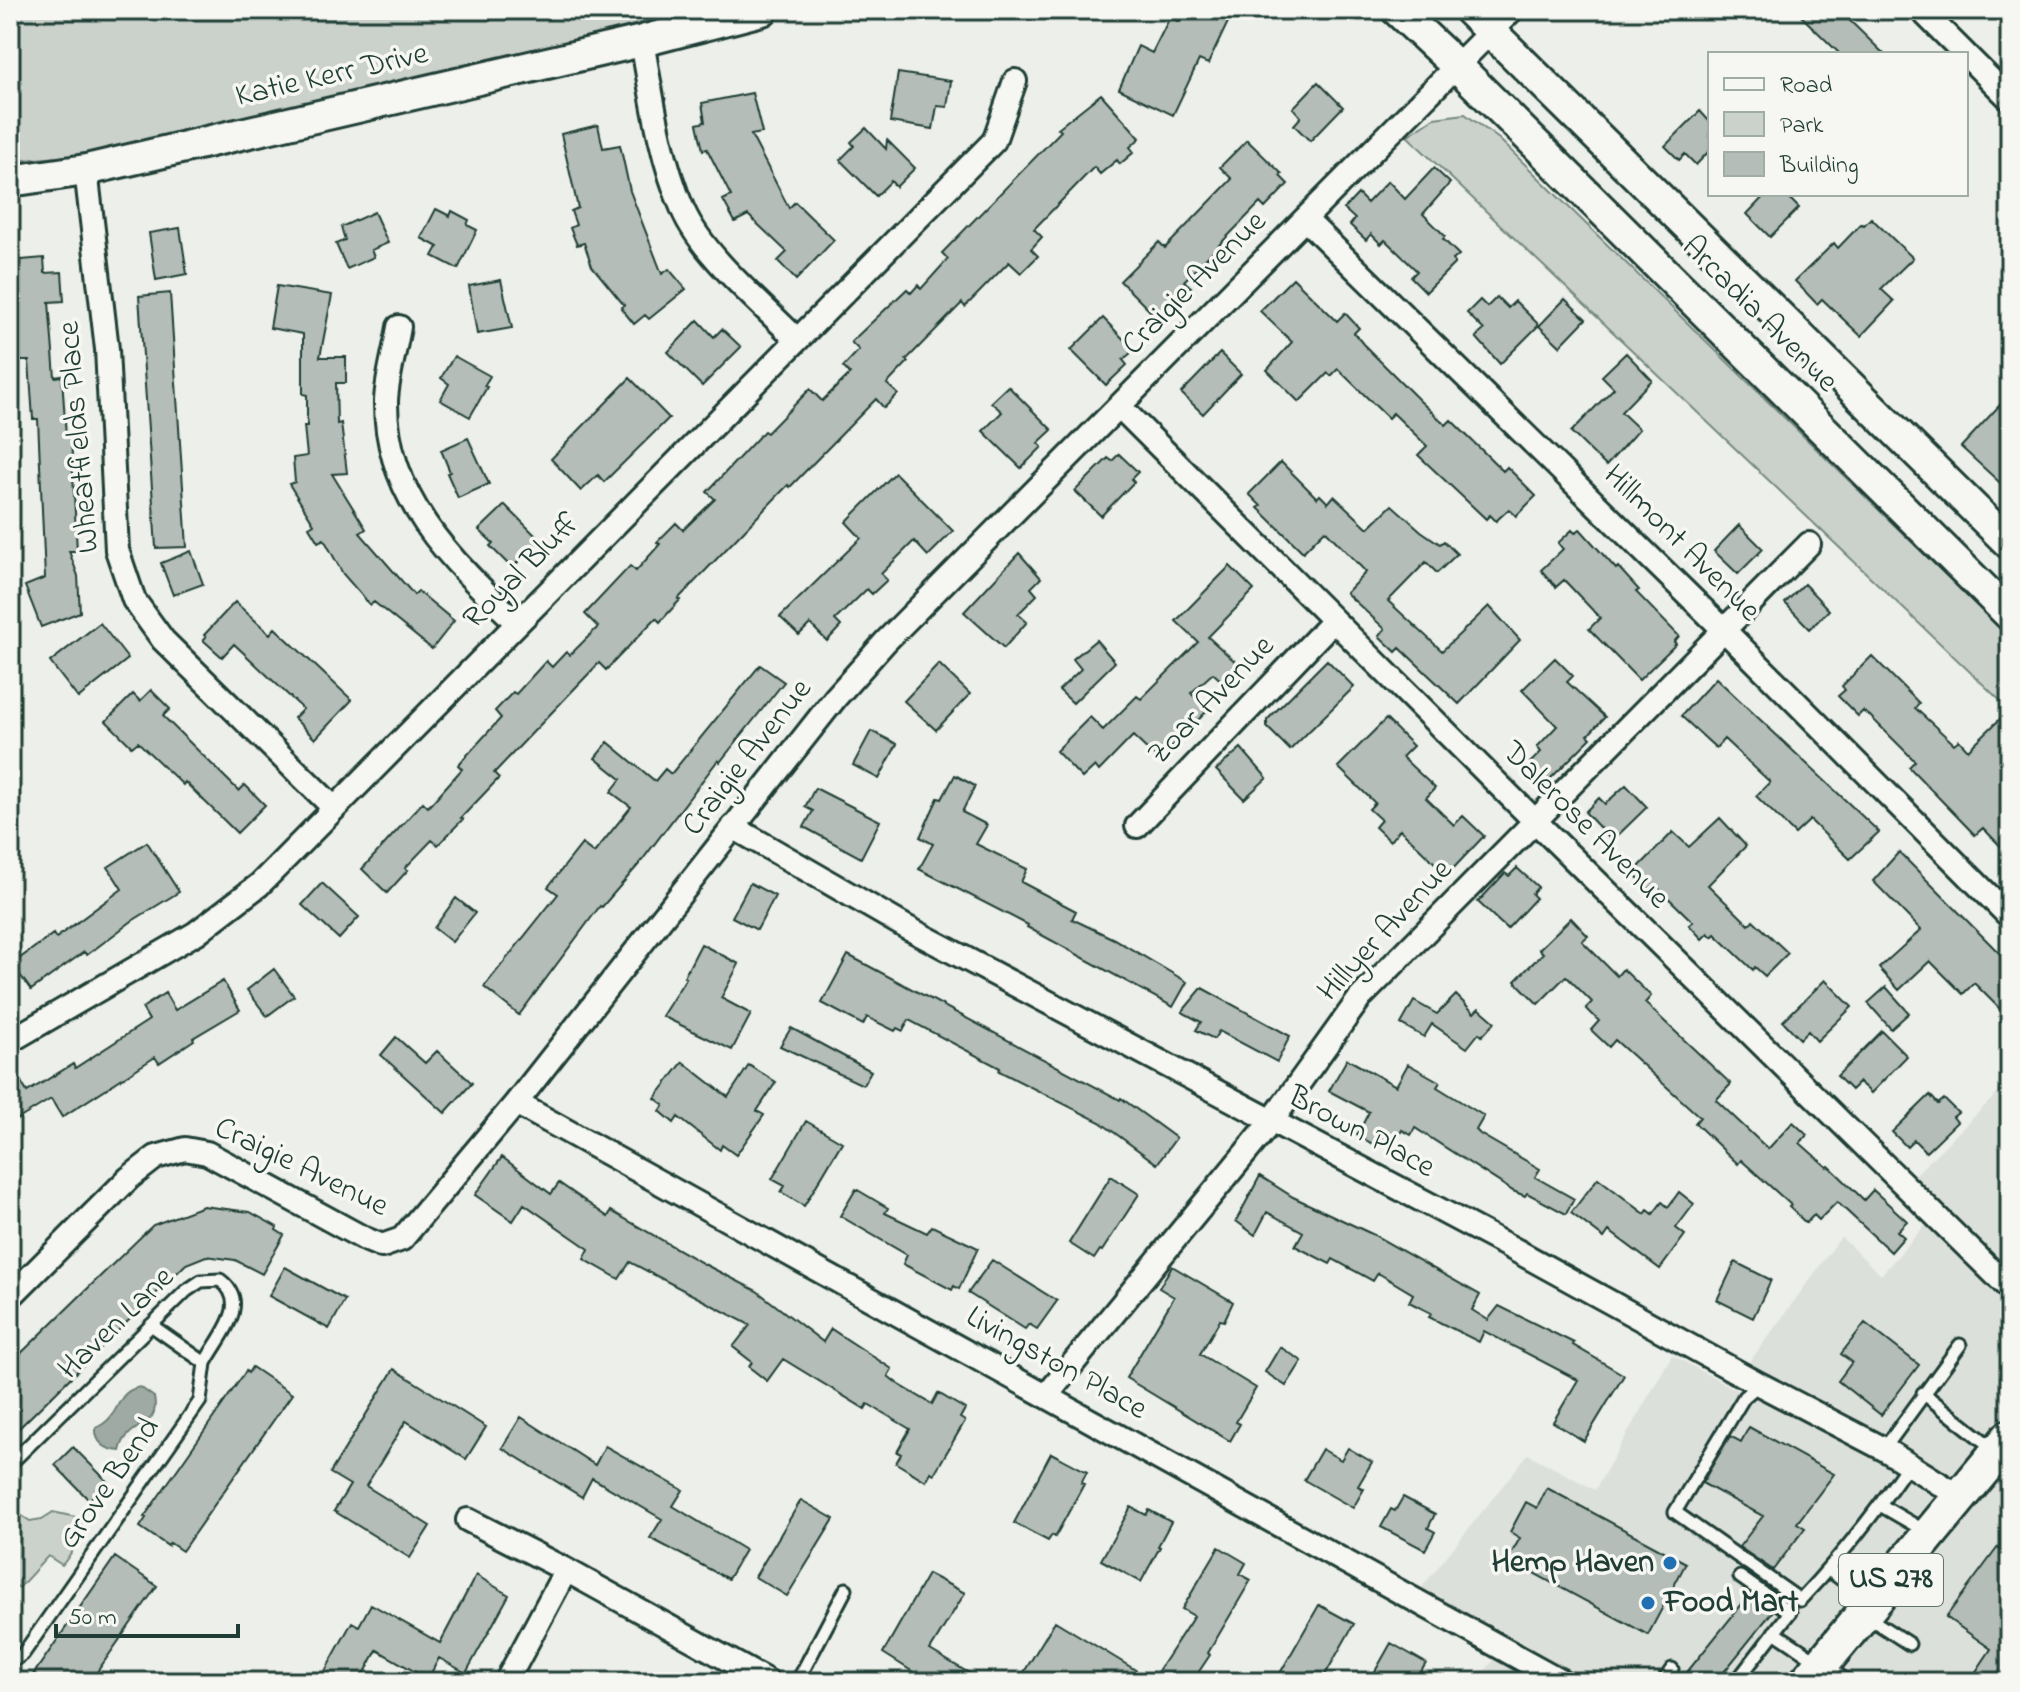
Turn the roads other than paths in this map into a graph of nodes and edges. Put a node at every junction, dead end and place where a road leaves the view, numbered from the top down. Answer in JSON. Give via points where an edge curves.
{"nodes":[{"id":1,"x":762,"y":10,"type":"edge"},
{"id":2,"x":1397,"y":10,"type":"edge"},
{"id":3,"x":1469,"y":10,"type":"edge"},
{"id":4,"x":1512,"y":10,"type":"edge"},
{"id":5,"x":1921,"y":10,"type":"edge"},
{"id":6,"x":1490,"y":33,"type":"junction"},
{"id":7,"x":642,"y":41,"type":"junction"},
{"id":8,"x":1964,"y":52,"type":"edge"},
{"id":9,"x":1968,"y":56,"type":"edge"},
{"id":10,"x":1457,"y":66,"type":"junction"},
{"id":11,"x":1015,"y":81,"type":"dead end"},
{"id":12,"x":2010,"y":99,"type":"edge"},
{"id":13,"x":86,"y":170,"type":"junction"},
{"id":14,"x":10,"y":181,"type":"edge"},
{"id":15,"x":1305,"y":219,"type":"junction"},
{"id":16,"x":399,"y":327,"type":"dead end"},
{"id":17,"x":797,"y":340,"type":"junction"},
{"id":18,"x":1119,"y":406,"type":"junction"},
{"id":19,"x":1809,"y":544,"type":"dead end"},
{"id":20,"x":2010,"y":544,"type":"edge"},
{"id":21,"x":2010,"y":615,"type":"edge"},
{"id":22,"x":1333,"y":621,"type":"junction"},
{"id":23,"x":517,"y":623,"type":"junction"},
{"id":24,"x":1724,"y":630,"type":"junction"},
{"id":25,"x":334,"y":808,"type":"junction"},
{"id":26,"x":1535,"y":821,"type":"junction"},
{"id":27,"x":1137,"y":826,"type":"dead end"},
{"id":28,"x":733,"y":827,"type":"junction"},
{"id":29,"x":2010,"y":917,"type":"edge"},
{"id":30,"x":10,"y":1041,"type":"edge"},
{"id":31,"x":516,"y":1103,"type":"junction"},
{"id":32,"x":1271,"y":1122,"type":"junction"},
{"id":33,"x":2010,"y":1289,"type":"edge"},
{"id":34,"x":10,"y":1297,"type":"edge"},
{"id":35,"x":151,"y":1325,"type":"junction"},
{"id":36,"x":1960,"y":1345,"type":"dead end"},
{"id":37,"x":205,"y":1363,"type":"junction"},
{"id":38,"x":1759,"y":1384,"type":"junction"},
{"id":39,"x":1923,"y":1393,"type":"junction"},
{"id":40,"x":1047,"y":1395,"type":"junction"},
{"id":41,"x":2003,"y":1444,"type":"edge"},
{"id":42,"x":1884,"y":1449,"type":"junction"},
{"id":43,"x":10,"y":1464,"type":"edge"},
{"id":44,"x":1908,"y":1465,"type":"junction"},
{"id":45,"x":1959,"y":1496,"type":"junction"},
{"id":46,"x":1880,"y":1505,"type":"junction"},
{"id":47,"x":468,"y":1520,"type":"dead end"},
{"id":48,"x":1929,"y":1533,"type":"junction"},
{"id":49,"x":566,"y":1570,"type":"junction"},
{"id":50,"x":1829,"y":1570,"type":"junction"},
{"id":51,"x":1740,"y":1577,"type":"dead end"},
{"id":52,"x":846,"y":1589,"type":"dead end"},
{"id":53,"x":1868,"y":1608,"type":"junction"},
{"id":54,"x":1774,"y":1632,"type":"junction"},
{"id":55,"x":1909,"y":1644,"type":"dead end"},
{"id":56,"x":10,"y":1663,"type":"edge"},
{"id":57,"x":1672,"y":1669,"type":"dead end"},
{"id":58,"x":1826,"y":1676,"type":"edge"},
{"id":59,"x":506,"y":1682,"type":"edge"},
{"id":60,"x":769,"y":1682,"type":"edge"},
{"id":61,"x":797,"y":1682,"type":"edge"},
{"id":62,"x":1563,"y":1682,"type":"edge"},
{"id":63,"x":1663,"y":1682,"type":"edge"},
{"id":64,"x":1736,"y":1682,"type":"edge"}],
"edges":[{"from":1,"to":7,"type":"street","name":"Katie Kerr Drive"},
{"from":2,"to":10,"type":"street"},
{"from":3,"to":6,"type":"street"},
{"from":4,"to":6,"type":"street","name":"Craigie Avenue"},
{"from":5,"to":8,"type":"street"},
{"from":6,"to":10,"type":"street","name":"Craigie Avenue"},
{"from":6,"to":20,"type":"street","name":"Arcadia Avenue"},
{"from":7,"to":13,"type":"street","name":"Katie Kerr Drive"},
{"from":7,"to":17,"type":"street","via":[[662,145],[684,212],[710,252]]},
{"from":9,"to":12,"type":"street"},
{"from":10,"to":15,"type":"street","name":"Craigie Avenue"},
{"from":10,"to":21,"type":"street","name":"Arcadia Avenue"},
{"from":11,"to":17,"type":"street","name":"Royal Bluff","via":[[994,141]]},
{"from":13,"to":14,"type":"street","name":"Katie Kerr Drive"},
{"from":13,"to":25,"type":"street","name":"Wheatfields Place","via":[[107,349],[117,550],[134,600],[163,640]]},
{"from":15,"to":18,"type":"street","name":"Craigie Avenue"},
{"from":15,"to":24,"type":"street","name":"Hillmont Avenue"},
{"from":16,"to":23,"type":"street","via":[[386,400],[393,461],[420,519],[458,567]]},
{"from":17,"to":23,"type":"street","name":"Royal Bluff"},
{"from":18,"to":22,"type":"street","name":"Dalerose Avenue"},
{"from":18,"to":28,"type":"street","name":"Craigie Avenue","via":[[886,641]]},
{"from":19,"to":24,"type":"street","name":"Hillyer Avenue"},
{"from":22,"to":26,"type":"street","name":"Dalerose Avenue"},
{"from":22,"to":27,"type":"street","name":"Zoar Avenue"},
{"from":23,"to":25,"type":"street","name":"Royal Bluff"},
{"from":24,"to":26,"type":"street","name":"Hillyer Avenue"},
{"from":24,"to":29,"type":"street","name":"Hillmont Avenue"},
{"from":25,"to":30,"type":"street","name":"Royal Bluff","via":[[259,885],[196,933]]},
{"from":26,"to":32,"type":"street","name":"Hillyer Avenue","via":[[1360,998]]},
{"from":26,"to":33,"type":"street","name":"Dalerose Avenue"},
{"from":28,"to":31,"type":"street","name":"Craigie Avenue"},
{"from":28,"to":32,"type":"street","name":"Brown Place","via":[[906,927]]},
{"from":31,"to":34,"type":"street","name":"Craigie Avenue","via":[[402,1239],[382,1246],[365,1239],[219,1158],[185,1149],[156,1157],[129,1178]]},
{"from":31,"to":40,"type":"street","name":"Livingston Place"},
{"from":32,"to":38,"type":"street","name":"Brown Place"},
{"from":32,"to":40,"type":"street","name":"Hillyer Avenue"},
{"from":35,"to":37,"type":"lane"},
{"from":35,"to":37,"type":"lane","name":"Haven Lane","via":[[201,1281],[220,1280],[232,1289],[236,1301]]},
{"from":35,"to":43,"type":"lane","name":"Haven Lane"},
{"from":36,"to":39,"type":"lane"},
{"from":37,"to":56,"type":"lane","name":"Grove Bend","via":[[200,1401],[23,1654]]},
{"from":38,"to":42,"type":"street","name":"Brown Place"},
{"from":38,"to":50,"type":"lane","via":[[1744,1397],[1675,1512],[1800,1600]]},
{"from":39,"to":41,"type":"lane"},
{"from":39,"to":42,"type":"lane"},
{"from":40,"to":62,"type":"street","name":"Livingston Place"},
{"from":41,"to":45,"type":"main road","number":"US 278"},
{"from":42,"to":44,"type":"street","name":"Brown Place"},
{"from":44,"to":45,"type":"street","name":"Brown Place"},
{"from":44,"to":46,"type":"lane"},
{"from":45,"to":48,"type":"main road","number":"US 278"},
{"from":46,"to":48,"type":"lane"},
{"from":46,"to":50,"type":"lane"},
{"from":47,"to":49,"type":"street"},
{"from":48,"to":53,"type":"main road","number":"US 278"},
{"from":49,"to":59,"type":"street"},
{"from":49,"to":60,"type":"street"},
{"from":50,"to":53,"type":"lane"},
{"from":51,"to":54,"type":"lane","via":[[1790,1612]]},
{"from":52,"to":61,"type":"lane"},
{"from":53,"to":55,"type":"lane"},
{"from":53,"to":58,"type":"main road","number":"US 278"},
{"from":54,"to":58,"type":"lane"},
{"from":54,"to":64,"type":"lane"},
{"from":57,"to":63,"type":"lane"}]}
